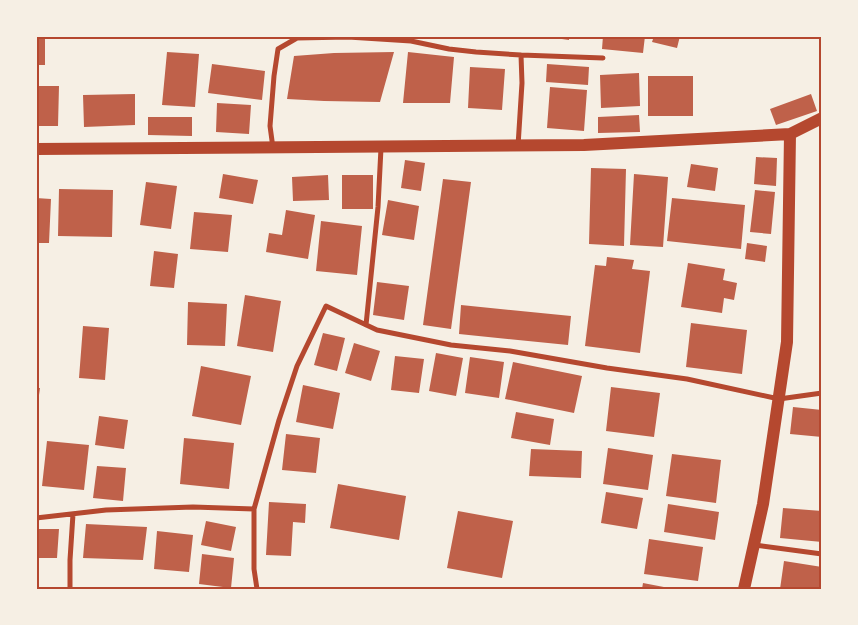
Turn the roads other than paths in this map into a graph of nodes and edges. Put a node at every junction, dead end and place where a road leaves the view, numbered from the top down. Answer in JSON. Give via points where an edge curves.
{"nodes":[{"id":1,"x":348,"y":36,"type":"edge"},
{"id":2,"x":520,"y":55,"type":"junction"},
{"id":3,"x":603,"y":58,"type":"dead end"},
{"id":4,"x":822,"y":118,"type":"edge"},
{"id":5,"x":790,"y":134,"type":"junction"},
{"id":6,"x":518,"y":146,"type":"junction"},
{"id":7,"x":381,"y":147,"type":"junction"},
{"id":8,"x":273,"y":148,"type":"junction"},
{"id":9,"x":36,"y":150,"type":"edge"},
{"id":10,"x":366,"y":325,"type":"junction"},
{"id":11,"x":822,"y":393,"type":"edge"},
{"id":12,"x":779,"y":399,"type":"junction"},
{"id":13,"x":254,"y":509,"type":"junction"},
{"id":14,"x":73,"y":514,"type":"junction"},
{"id":15,"x":36,"y":518,"type":"edge"},
{"id":16,"x":754,"y":544,"type":"junction"},
{"id":17,"x":822,"y":554,"type":"edge"},
{"id":18,"x":70,"y":589,"type":"edge"},
{"id":19,"x":257,"y":589,"type":"edge"},
{"id":20,"x":744,"y":589,"type":"edge"}],
"edges":[{"from":1,"to":2,"type":"street"},
{"from":1,"to":8,"type":"street","via":[[298,38],[278,49],[270,126]]},
{"from":2,"to":3,"type":"street"},
{"from":2,"to":6,"type":"street","via":[[522,83]]},
{"from":4,"to":5,"type":"main road"},
{"from":5,"to":6,"type":"main road"},
{"from":5,"to":12,"type":"main road","via":[[787,342]]},
{"from":6,"to":7,"type":"main road"},
{"from":7,"to":8,"type":"main road"},
{"from":7,"to":10,"type":"street"},
{"from":8,"to":9,"type":"main road"},
{"from":10,"to":12,"type":"street","via":[[451,345],[687,379]]},
{"from":10,"to":13,"type":"street","via":[[326,306],[297,366]]},
{"from":11,"to":12,"type":"street"},
{"from":12,"to":16,"type":"main road","via":[[764,504]]},
{"from":13,"to":14,"type":"street","via":[[193,507]]},
{"from":13,"to":19,"type":"street"},
{"from":14,"to":15,"type":"street"},
{"from":14,"to":18,"type":"street"},
{"from":16,"to":17,"type":"street"},
{"from":16,"to":20,"type":"main road"}]}
